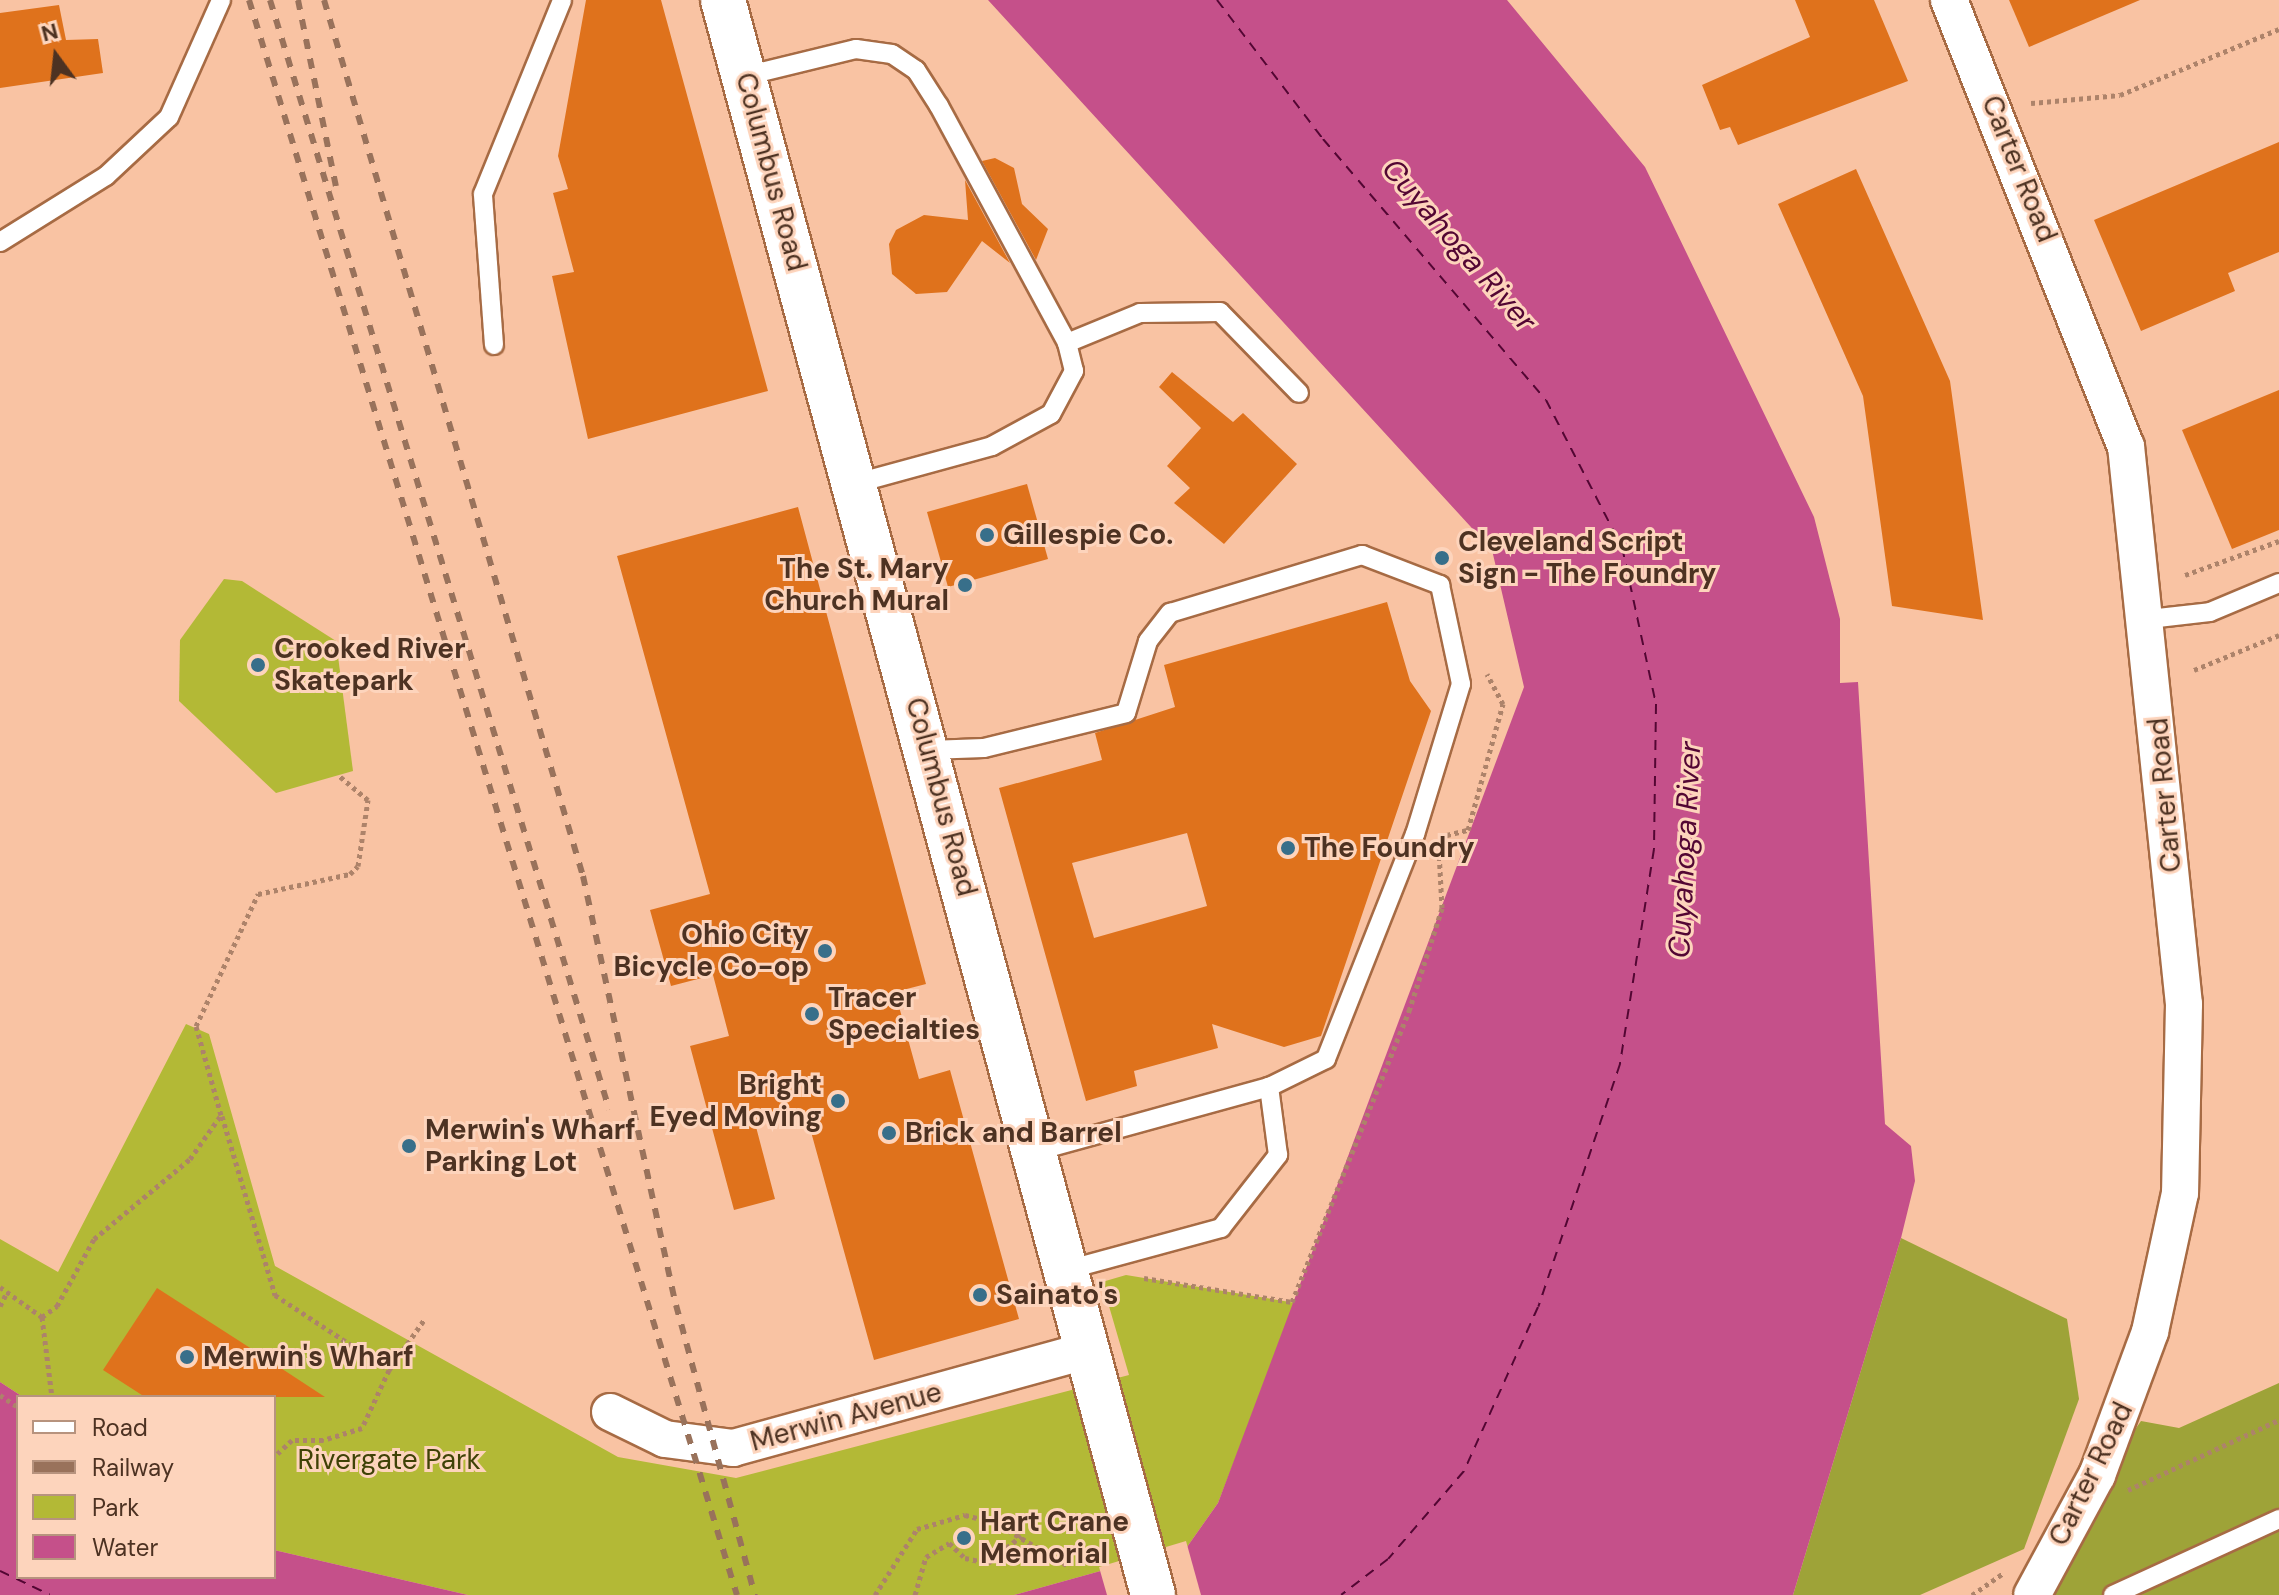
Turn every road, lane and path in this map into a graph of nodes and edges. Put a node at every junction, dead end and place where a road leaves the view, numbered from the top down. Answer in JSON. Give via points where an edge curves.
{"nodes":[{"id":1,"x":221,"y":0,"type":"edge"},
{"id":2,"x":562,"y":0,"type":"edge"},
{"id":3,"x":723,"y":0,"type":"edge"},
{"id":4,"x":1949,"y":0,"type":"edge"},
{"id":5,"x":2279,"y":29,"type":"edge"},
{"id":6,"x":745,"y":76,"type":"junction"},
{"id":7,"x":2031,"y":103,"type":"dead end"},
{"id":8,"x":0,"y":242,"type":"edge"},
{"id":9,"x":1067,"y":343,"type":"junction"},
{"id":10,"x":494,"y":345,"type":"dead end"},
{"id":11,"x":1299,"y":393,"type":"dead end"},
{"id":12,"x":857,"y":483,"type":"junction"},
{"id":13,"x":2279,"y":541,"type":"edge"},
{"id":14,"x":2185,"y":575,"type":"dead end"},
{"id":15,"x":2279,"y":583,"type":"edge"},
{"id":16,"x":2149,"y":619,"type":"junction"},
{"id":17,"x":2279,"y":635,"type":"edge"},
{"id":18,"x":2194,"y":670,"type":"dead end"},
{"id":19,"x":929,"y":750,"type":"junction"},
{"id":20,"x":338,"y":775,"type":"dead end"},
{"id":21,"x":1269,"y":1087,"type":"junction"},
{"id":22,"x":221,"y":1115,"type":"junction"},
{"id":23,"x":1033,"y":1152,"type":"junction"},
{"id":24,"x":1063,"y":1271,"type":"junction"},
{"id":25,"x":0,"y":1287,"type":"edge"},
{"id":26,"x":7,"y":1292,"type":"junction"},
{"id":27,"x":0,"y":1306,"type":"edge"},
{"id":28,"x":42,"y":1317,"type":"junction"},
{"id":29,"x":424,"y":1320,"type":"dead end"},
{"id":30,"x":1084,"y":1351,"type":"junction"},
{"id":31,"x":389,"y":1370,"type":"junction"},
{"id":32,"x":52,"y":1395,"type":"edge"},
{"id":33,"x":610,"y":1412,"type":"dead end"},
{"id":34,"x":2279,"y":1420,"type":"edge"},
{"id":35,"x":276,"y":1455,"type":"edge"},
{"id":36,"x":2115,"y":1497,"type":"dead end"},
{"id":37,"x":2279,"y":1519,"type":"edge"},
{"id":38,"x":1021,"y":1536,"type":"junction"},
{"id":39,"x":1070,"y":1567,"type":"dead end"},
{"id":40,"x":2023,"y":1581,"type":"edge"},
{"id":41,"x":875,"y":1595,"type":"edge"},
{"id":42,"x":915,"y":1595,"type":"edge"},
{"id":43,"x":1153,"y":1595,"type":"edge"},
{"id":44,"x":1972,"y":1595,"type":"edge"},
{"id":45,"x":2113,"y":1595,"type":"edge"}],
"edges":[{"from":1,"to":8,"type":"lane","via":[[169,117],[106,176]]},
{"from":2,"to":10,"type":"lane","via":[[483,194]]},
{"from":3,"to":6,"type":"street","name":"Columbus Road"},
{"from":4,"to":16,"type":"street","name":"Carter Road","via":[[2109,388],[2126,446]]},
{"from":5,"to":7,"type":"path","via":[[2120,95]]},
{"from":6,"to":9,"type":"lane","via":[[856,49],[892,54],[916,70]]},
{"from":6,"to":12,"type":"street","name":"Columbus Road"},
{"from":9,"to":11,"type":"lane","via":[[1140,313],[1220,312]]},
{"from":9,"to":12,"type":"lane","via":[[1074,371],[1051,414],[980,450]]},
{"from":12,"to":19,"type":"street","name":"Columbus Road"},
{"from":13,"to":14,"type":"path"},
{"from":15,"to":16,"type":"lane","via":[[2210,612]]},
{"from":16,"to":40,"type":"street","name":"Carter Road","via":[[2184,1004],[2180,1193],[2150,1332],[2122,1415]]},
{"from":17,"to":18,"type":"path"},
{"from":19,"to":21,"type":"lane","via":[[984,748],[1126,713],[1148,641],[1170,613],[1362,555],[1440,585],[1461,684],[1415,834],[1326,1059]]},
{"from":19,"to":23,"type":"street","name":"Columbus Road"},
{"from":20,"to":22,"type":"path","via":[[368,800],[358,866],[350,874],[258,894],[196,1026]]},
{"from":21,"to":23,"type":"lane"},
{"from":21,"to":24,"type":"lane","via":[[1278,1155],[1221,1228]]},
{"from":22,"to":28,"type":"path","via":[[190,1159],[94,1239],[57,1306]]},
{"from":22,"to":31,"type":"path","via":[[275,1295]]},
{"from":23,"to":24,"type":"street","name":"Columbus Road"},
{"from":24,"to":30,"type":"street","name":"Columbus Road"},
{"from":25,"to":26,"type":"path"},
{"from":26,"to":27,"type":"path"},
{"from":26,"to":28,"type":"path"},
{"from":28,"to":32,"type":"path"},
{"from":29,"to":31,"type":"path"},
{"from":30,"to":33,"type":"street","name":"Merwin Avenue","via":[[733,1448],[665,1439]]},
{"from":30,"to":43,"type":"street","name":"Columbus Road"},
{"from":31,"to":35,"type":"path","via":[[362,1428],[323,1440],[292,1440]]},
{"from":34,"to":36,"type":"path","via":[[2202,1450]]},
{"from":37,"to":45,"type":"lane"},
{"from":38,"to":39,"type":"path"},
{"from":38,"to":41,"type":"path","via":[[965,1515],[940,1519],[917,1529]]},
{"from":38,"to":42,"type":"path","via":[[988,1563],[965,1558],[949,1543],[926,1557]]},
{"from":40,"to":44,"type":"path"}]}
